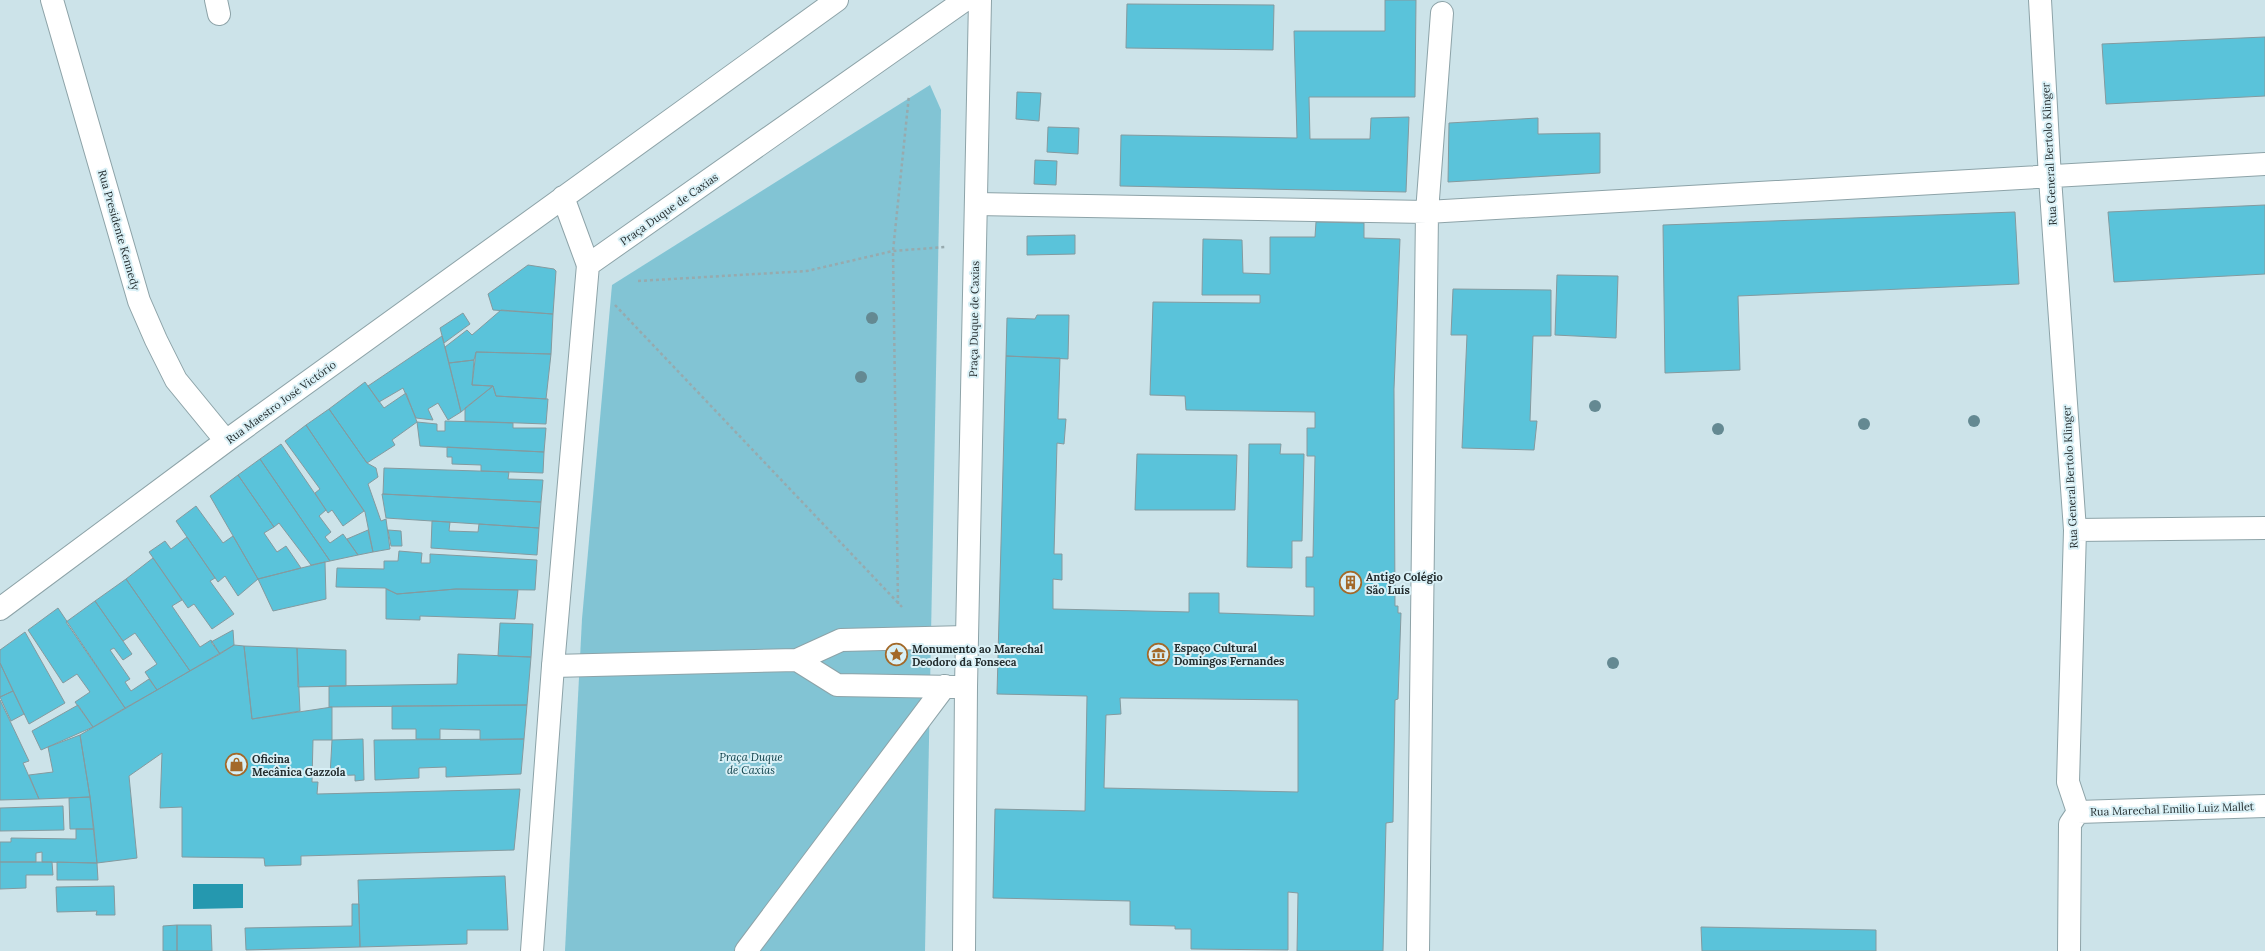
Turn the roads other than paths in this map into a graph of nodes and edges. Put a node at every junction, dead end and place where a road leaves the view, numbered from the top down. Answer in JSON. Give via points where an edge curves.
{"nodes":[{"id":1,"x":52,"y":0,"type":"edge"},
{"id":2,"x":837,"y":0,"type":"edge"},
{"id":3,"x":965,"y":0,"type":"edge"},
{"id":4,"x":980,"y":0,"type":"edge"},
{"id":5,"x":2040,"y":0,"type":"edge"},
{"id":6,"x":1442,"y":13,"type":"dead end"},
{"id":7,"x":2265,"y":164,"type":"edge"},
{"id":8,"x":2050,"y":178,"type":"junction"},
{"id":9,"x":563,"y":197,"type":"junction"},
{"id":10,"x":976,"y":204,"type":"junction"},
{"id":11,"x":1427,"y":212,"type":"junction"},
{"id":12,"x":588,"y":265,"type":"junction"},
{"id":13,"x":226,"y":441,"type":"junction"},
{"id":14,"x":2265,"y":528,"type":"edge"},
{"id":15,"x":2075,"y":530,"type":"junction"},
{"id":16,"x":0,"y":609,"type":"edge"},
{"id":17,"x":967,"y":637,"type":"junction"},
{"id":18,"x":798,"y":660,"type":"junction"},
{"id":19,"x":553,"y":666,"type":"junction"},
{"id":20,"x":955,"y":687,"type":"junction"},
{"id":21,"x":2265,"y":806,"type":"edge"},
{"id":22,"x":2078,"y":812,"type":"junction"},
{"id":23,"x":532,"y":951,"type":"edge"},
{"id":24,"x":746,"y":951,"type":"edge"},
{"id":25,"x":964,"y":951,"type":"edge"},
{"id":26,"x":1418,"y":951,"type":"edge"},
{"id":27,"x":2069,"y":951,"type":"edge"}],
"edges":[{"from":1,"to":13,"type":"street","name":"Rua Presidente Kennedy","via":[[139,301],[176,380]]},
{"from":2,"to":9,"type":"street"},
{"from":3,"to":12,"type":"street","name":"Praça Duque de Caxias"},
{"from":4,"to":10,"type":"street","name":"Praça Duque de Caxias"},
{"from":5,"to":8,"type":"street","name":"Rua General Bertolo Klinger"},
{"from":6,"to":11,"type":"street"},
{"from":7,"to":8,"type":"street"},
{"from":8,"to":11,"type":"street"},
{"from":8,"to":15,"type":"street","name":"Rua General Bertolo Klinger"},
{"from":9,"to":12,"type":"street"},
{"from":9,"to":13,"type":"street","name":"Rua Maestro José Victório"},
{"from":10,"to":11,"type":"street"},
{"from":10,"to":17,"type":"street","name":"Praça Duque de Caxias"},
{"from":11,"to":26,"type":"street"},
{"from":12,"to":19,"type":"street"},
{"from":13,"to":16,"type":"street","name":"Rua Maestro José Victório"},
{"from":14,"to":15,"type":"street"},
{"from":15,"to":22,"type":"street","name":"Rua General Bertolo Klinger","via":[[2068,782]]},
{"from":17,"to":18,"type":"street","via":[[840,640]]},
{"from":17,"to":20,"type":"street","name":"Praça Duque de Caxias"},
{"from":18,"to":19,"type":"street"},
{"from":18,"to":20,"type":"street","via":[[838,685]]},
{"from":19,"to":23,"type":"street"},
{"from":20,"to":24,"type":"street"},
{"from":20,"to":25,"type":"street","name":"Praça Duque de Caxias"},
{"from":21,"to":22,"type":"street","name":"Rua Marechal Emilio Luiz Mallet"},
{"from":22,"to":27,"type":"street","via":[[2070,824]]}]}
